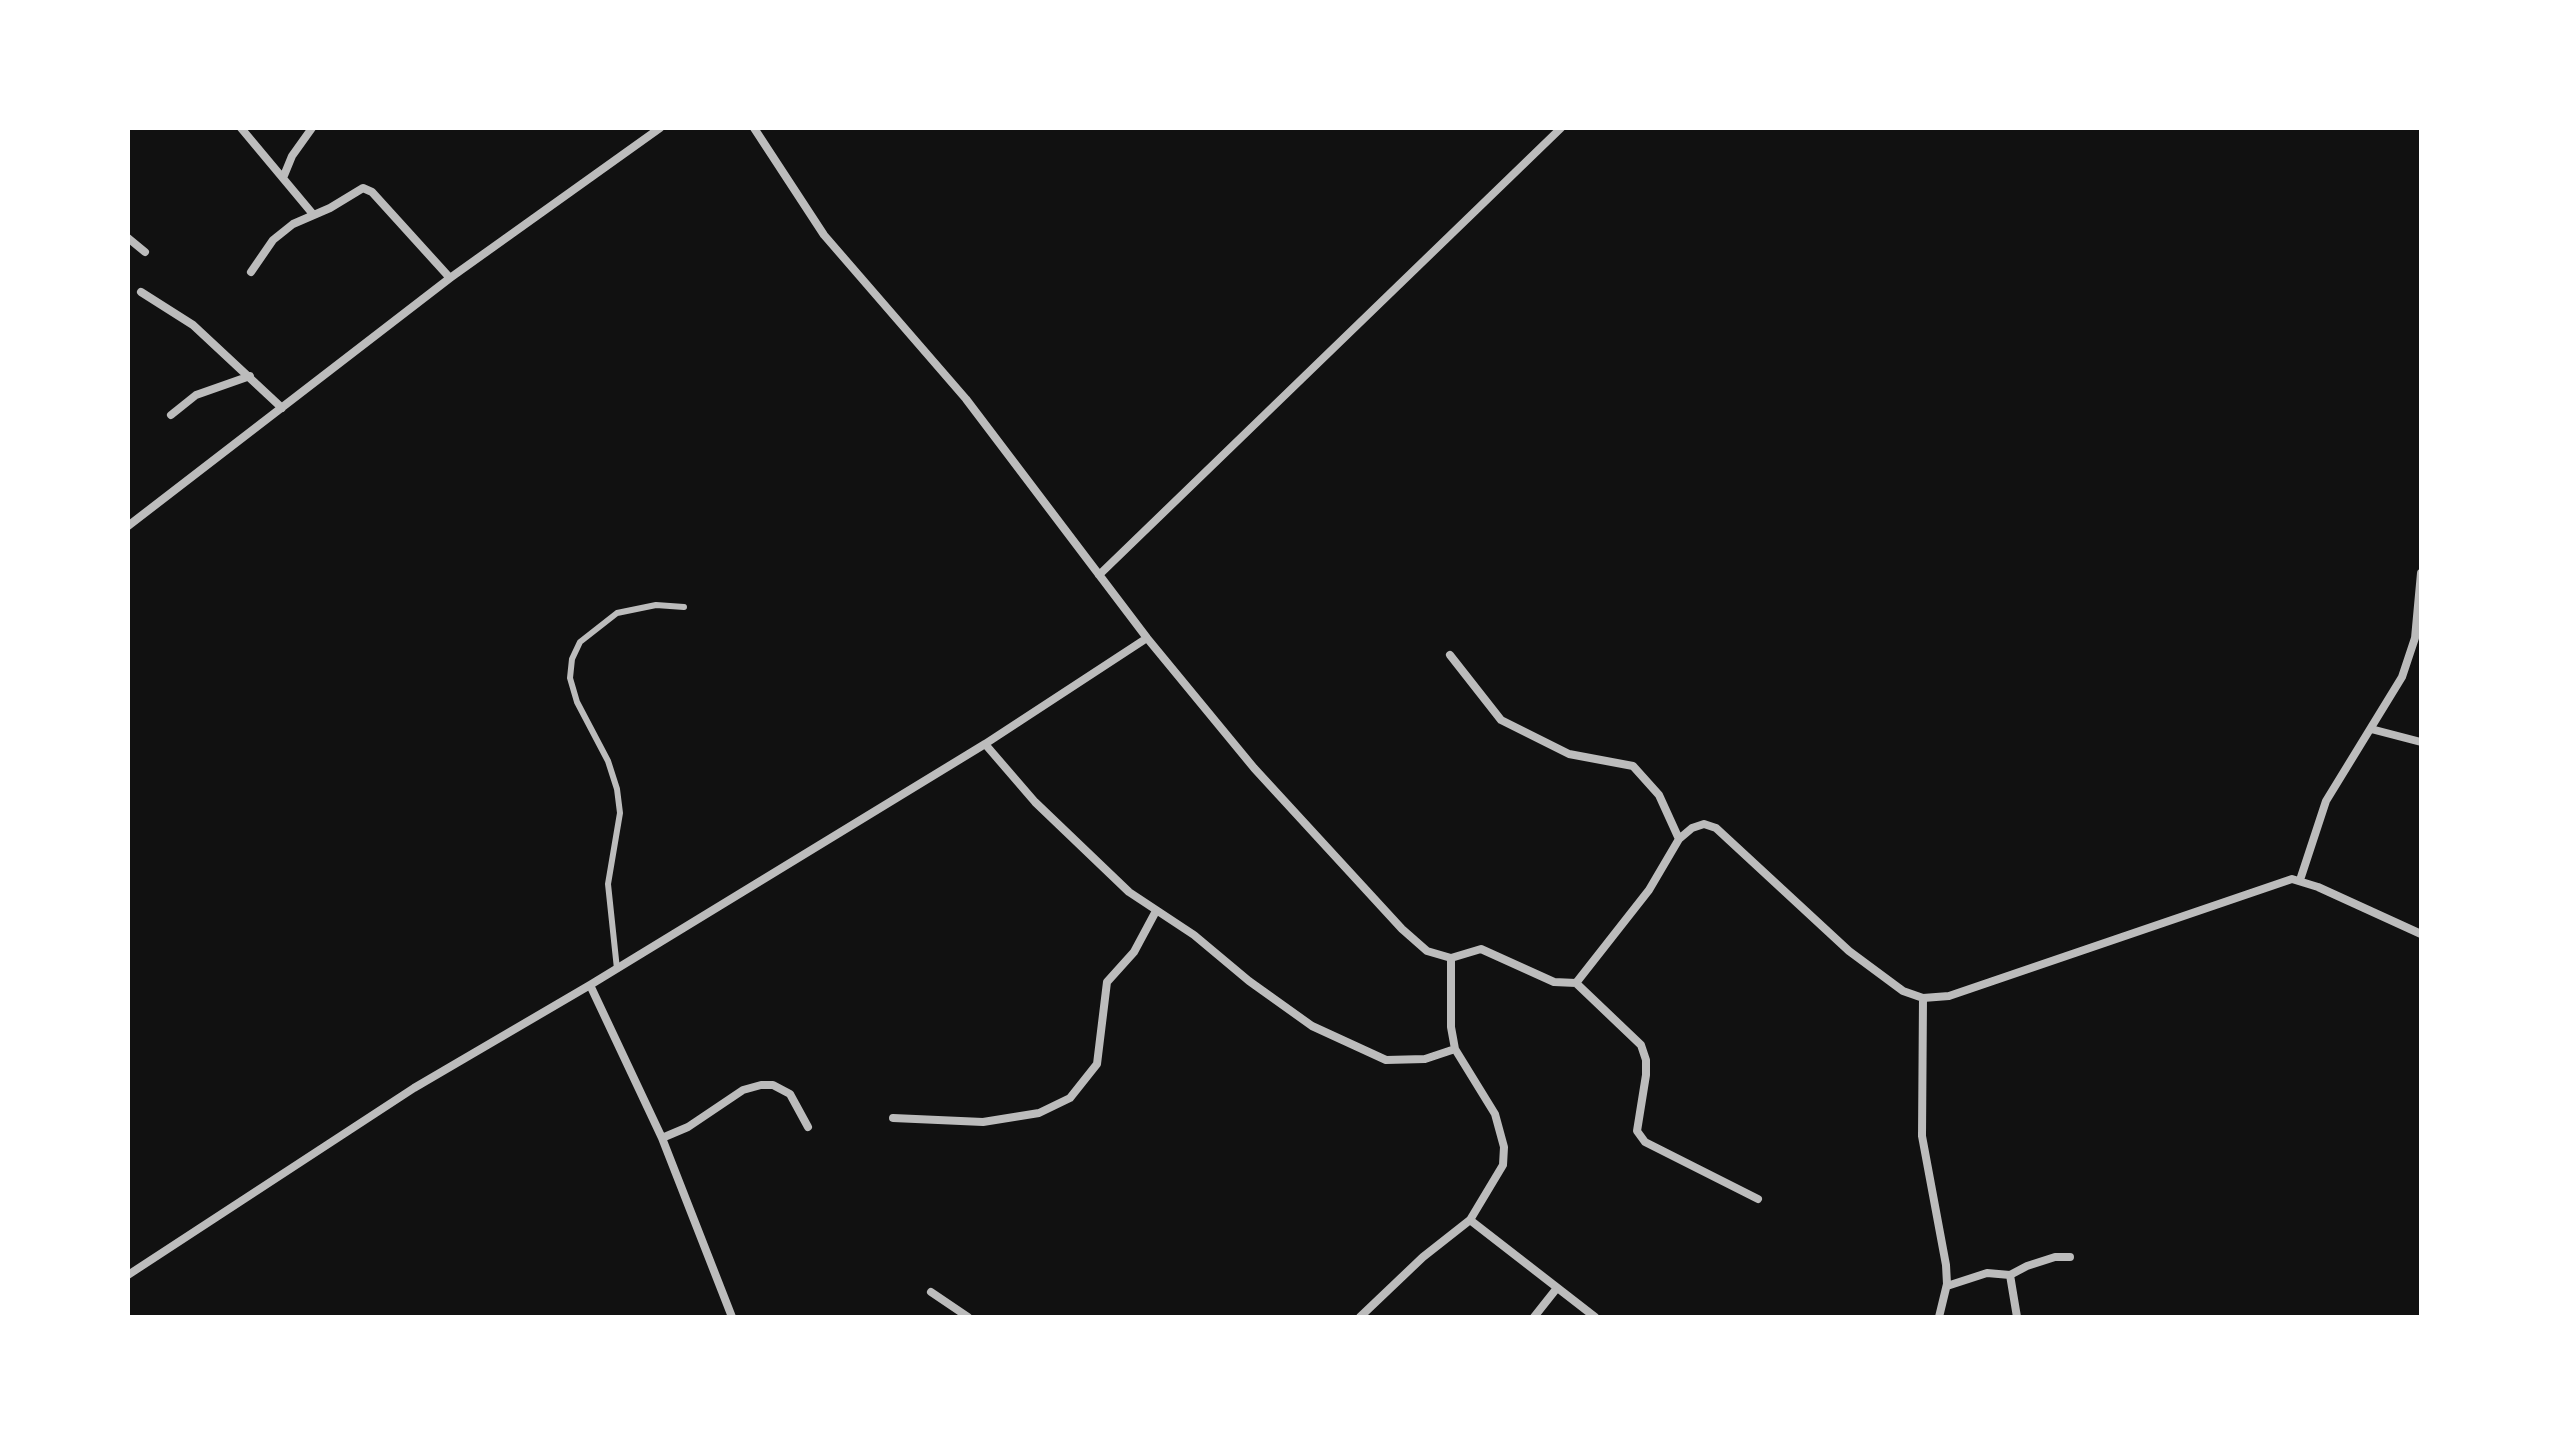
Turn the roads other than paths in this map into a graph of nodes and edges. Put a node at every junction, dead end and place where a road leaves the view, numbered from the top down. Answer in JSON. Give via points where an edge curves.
{"nodes":[{"id":1,"x":241,"y":128,"type":"edge"},
{"id":2,"x":312,"y":128,"type":"edge"},
{"id":3,"x":660,"y":128,"type":"edge"},
{"id":4,"x":754,"y":128,"type":"edge"},
{"id":5,"x":1561,"y":128,"type":"edge"},
{"id":6,"x":283,"y":178,"type":"junction"},
{"id":7,"x":312,"y":213,"type":"junction"},
{"id":8,"x":128,"y":238,"type":"edge"},
{"id":9,"x":145,"y":252,"type":"dead end"},
{"id":10,"x":251,"y":272,"type":"dead end"},
{"id":11,"x":450,"y":278,"type":"junction"},
{"id":12,"x":141,"y":292,"type":"dead end"},
{"id":13,"x":250,"y":376,"type":"junction"},
{"id":14,"x":282,"y":408,"type":"junction"},
{"id":15,"x":171,"y":415,"type":"dead end"},
{"id":16,"x":129,"y":523,"type":"edge"},
{"id":17,"x":2421,"y":573,"type":"edge"},
{"id":18,"x":1099,"y":575,"type":"junction"},
{"id":19,"x":684,"y":607,"type":"dead end"},
{"id":20,"x":1147,"y":638,"type":"junction"},
{"id":21,"x":1450,"y":655,"type":"dead end"},
{"id":22,"x":2371,"y":729,"type":"junction"},
{"id":23,"x":2421,"y":742,"type":"edge"},
{"id":24,"x":985,"y":744,"type":"junction"},
{"id":25,"x":1679,"y":839,"type":"junction"},
{"id":26,"x":2300,"y":880,"type":"junction"},
{"id":27,"x":1156,"y":911,"type":"junction"},
{"id":28,"x":2421,"y":934,"type":"edge"},
{"id":29,"x":1451,"y":958,"type":"junction"},
{"id":30,"x":617,"y":969,"type":"junction"},
{"id":31,"x":1576,"y":983,"type":"junction"},
{"id":32,"x":590,"y":985,"type":"junction"},
{"id":33,"x":1923,"y":998,"type":"junction"},
{"id":34,"x":1455,"y":1049,"type":"junction"},
{"id":35,"x":893,"y":1118,"type":"dead end"},
{"id":36,"x":808,"y":1127,"type":"dead end"},
{"id":37,"x":662,"y":1138,"type":"junction"},
{"id":38,"x":1758,"y":1199,"type":"dead end"},
{"id":39,"x":1470,"y":1220,"type":"junction"},
{"id":40,"x":2070,"y":1257,"type":"dead end"},
{"id":41,"x":128,"y":1275,"type":"edge"},
{"id":42,"x":2010,"y":1275,"type":"junction"},
{"id":43,"x":1947,"y":1286,"type":"junction"},
{"id":44,"x":1557,"y":1288,"type":"junction"},
{"id":45,"x":931,"y":1292,"type":"dead end"},
{"id":46,"x":732,"y":1317,"type":"edge"},
{"id":47,"x":968,"y":1317,"type":"edge"},
{"id":48,"x":1360,"y":1317,"type":"edge"},
{"id":49,"x":1534,"y":1317,"type":"edge"},
{"id":50,"x":1595,"y":1317,"type":"edge"},
{"id":51,"x":1939,"y":1317,"type":"edge"},
{"id":52,"x":2017,"y":1317,"type":"edge"}],
"edges":[{"from":1,"to":6,"type":"street"},
{"from":2,"to":6,"type":"street"},
{"from":3,"to":11,"type":"street"},
{"from":4,"to":18,"type":"street","via":[[824,235],[966,399]]},
{"from":5,"to":18,"type":"street"},
{"from":6,"to":7,"type":"street"},
{"from":7,"to":10,"type":"street","via":[[273,240]]},
{"from":7,"to":11,"type":"street","via":[[363,188],[372,192]]},
{"from":8,"to":9,"type":"street"},
{"from":11,"to":14,"type":"street"},
{"from":12,"to":13,"type":"street","via":[[193,325]]},
{"from":13,"to":14,"type":"street"},
{"from":13,"to":15,"type":"street","via":[[196,395]]},
{"from":14,"to":16,"type":"street"},
{"from":17,"to":22,"type":"street","via":[[2410,655]]},
{"from":18,"to":20,"type":"street"},
{"from":19,"to":30,"type":"lane","via":[[656,605],[617,613],[580,642],[572,659],[570,678],[577,702],[617,789],[620,813],[608,884]]},
{"from":20,"to":24,"type":"street"},
{"from":20,"to":29,"type":"street","via":[[1254,768],[1402,929],[1427,951]]},
{"from":21,"to":25,"type":"street","via":[[1501,720],[1569,754],[1633,766],[1659,795]]},
{"from":22,"to":23,"type":"street"},
{"from":22,"to":26,"type":"street","via":[[2326,801]]},
{"from":24,"to":27,"type":"street","via":[[1035,802]]},
{"from":24,"to":30,"type":"street"},
{"from":25,"to":31,"type":"street","via":[[1649,890]]},
{"from":25,"to":33,"type":"street","via":[[1704,824],[1716,828],[1849,951],[1903,991]]},
{"from":26,"to":28,"type":"street"},
{"from":26,"to":33,"type":"street","via":[[2267,885],[1949,996]]},
{"from":27,"to":34,"type":"street","via":[[1287,1010],[1346,1043],[1386,1060],[1407,1062]]},
{"from":27,"to":35,"type":"street","via":[[1134,952],[1107,982],[1097,1064],[1070,1098],[1039,1113],[983,1122]]},
{"from":29,"to":31,"type":"street","via":[[1481,949],[1554,982]]},
{"from":29,"to":34,"type":"street"},
{"from":30,"to":32,"type":"street"},
{"from":31,"to":38,"type":"street","via":[[1641,1045],[1646,1075],[1637,1131],[1645,1142]]},
{"from":32,"to":37,"type":"street"},
{"from":32,"to":41,"type":"street","via":[[414,1088]]},
{"from":33,"to":43,"type":"street","via":[[1922,1136]]},
{"from":34,"to":39,"type":"street","via":[[1495,1114],[1504,1147],[1495,1183]]},
{"from":36,"to":37,"type":"street","via":[[790,1094],[761,1085],[743,1090]]},
{"from":37,"to":46,"type":"street"},
{"from":39,"to":44,"type":"street"},
{"from":39,"to":48,"type":"street"},
{"from":40,"to":42,"type":"street","via":[[2055,1257]]},
{"from":42,"to":43,"type":"street","via":[[1987,1273]]},
{"from":42,"to":52,"type":"street"},
{"from":43,"to":51,"type":"street"},
{"from":44,"to":49,"type":"street"},
{"from":44,"to":50,"type":"street"},
{"from":45,"to":47,"type":"street"}]}
